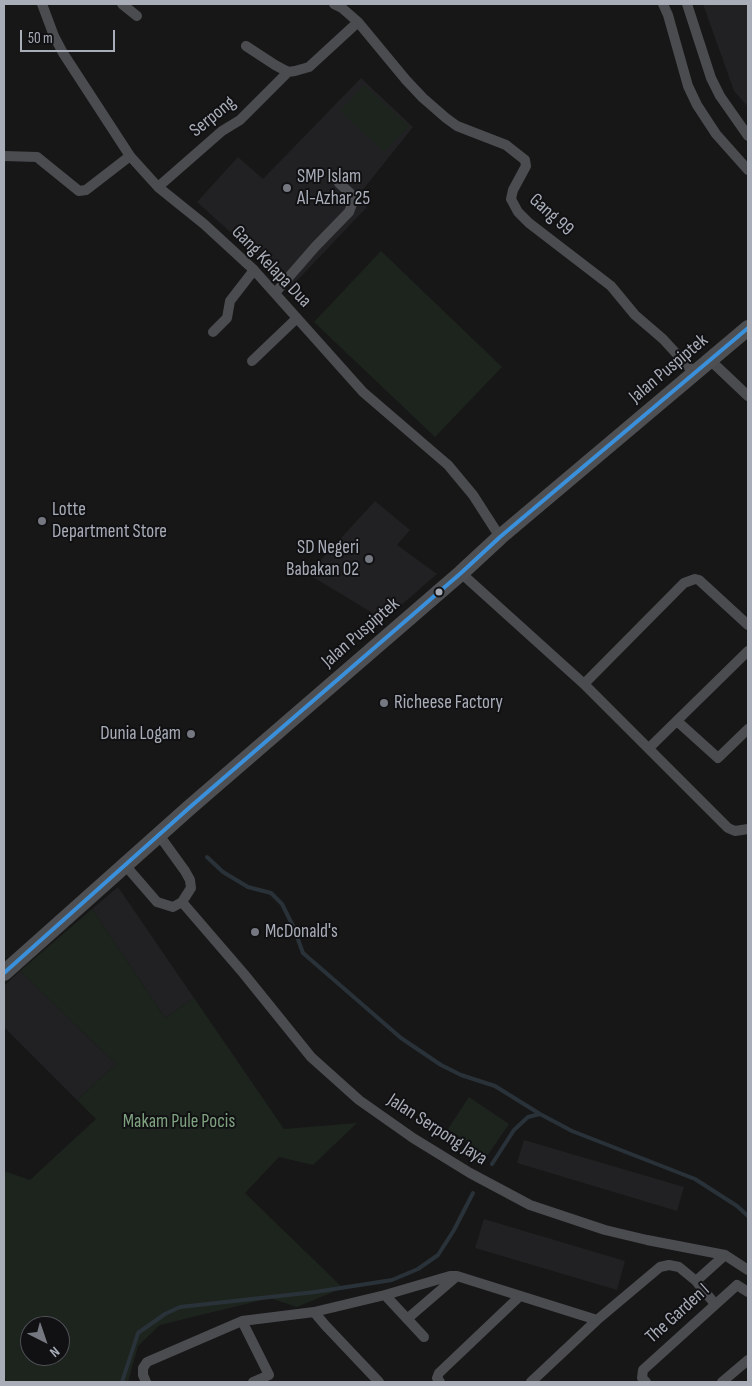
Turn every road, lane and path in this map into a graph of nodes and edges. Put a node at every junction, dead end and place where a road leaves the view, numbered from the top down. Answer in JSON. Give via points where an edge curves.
{"nodes":[{"id":1,"x":42,"y":4,"type":"edge"},
{"id":2,"x":122,"y":4,"type":"edge"},
{"id":3,"x":334,"y":4,"type":"edge"},
{"id":4,"x":663,"y":4,"type":"edge"},
{"id":5,"x":687,"y":4,"type":"edge"},
{"id":6,"x":137,"y":16,"type":"dead end"},
{"id":7,"x":358,"y":22,"type":"junction"},
{"id":8,"x":246,"y":46,"type":"dead end"},
{"id":9,"x":288,"y":72,"type":"junction"},
{"id":10,"x":748,"y":136,"type":"edge"},
{"id":11,"x":4,"y":156,"type":"edge"},
{"id":12,"x":130,"y":156,"type":"junction"},
{"id":13,"x":748,"y":170,"type":"edge"},
{"id":14,"x":339,"y":183,"type":"dead end"},
{"id":15,"x":158,"y":187,"type":"junction"},
{"id":16,"x":254,"y":270,"type":"junction"},
{"id":17,"x":275,"y":293,"type":"junction"},
{"id":18,"x":297,"y":318,"type":"junction"},
{"id":19,"x":748,"y":328,"type":"edge"},
{"id":20,"x":213,"y":332,"type":"dead end"},
{"id":21,"x":710,"y":360,"type":"junction"},
{"id":22,"x":252,"y":361,"type":"dead end"},
{"id":23,"x":695,"y":374,"type":"junction"},
{"id":24,"x":748,"y":396,"type":"edge"},
{"id":25,"x":500,"y":537,"type":"junction"},
{"id":26,"x":461,"y":573,"type":"junction"},
{"id":27,"x":748,"y":625,"type":"edge"},
{"id":28,"x":747,"y":654,"type":"edge"},
{"id":29,"x":584,"y":684,"type":"junction"},
{"id":30,"x":677,"y":721,"type":"junction"},
{"id":31,"x":748,"y":729,"type":"edge"},
{"id":32,"x":649,"y":748,"type":"junction"},
{"id":33,"x":748,"y":829,"type":"edge"},
{"id":34,"x":159,"y":835,"type":"junction"},
{"id":35,"x":126,"y":865,"type":"junction"},
{"id":36,"x":182,"y":902,"type":"junction"},
{"id":37,"x":4,"y":973,"type":"edge"},
{"id":38,"x":725,"y":1255,"type":"junction"},
{"id":39,"x":748,"y":1270,"type":"edge"},
{"id":40,"x":457,"y":1276,"type":"junction"},
{"id":41,"x":696,"y":1281,"type":"junction"},
{"id":42,"x":748,"y":1292,"type":"edge"},
{"id":43,"x":385,"y":1295,"type":"junction"},
{"id":44,"x":520,"y":1296,"type":"junction"},
{"id":45,"x":715,"y":1304,"type":"junction"},
{"id":46,"x":314,"y":1312,"type":"junction"},
{"id":47,"x":407,"y":1319,"type":"junction"},
{"id":48,"x":242,"y":1320,"type":"junction"},
{"id":49,"x":597,"y":1320,"type":"junction"},
{"id":50,"x":424,"y":1337,"type":"dead end"},
{"id":51,"x":748,"y":1360,"type":"edge"},
{"id":52,"x":146,"y":1382,"type":"edge"},
{"id":53,"x":253,"y":1382,"type":"edge"},
{"id":54,"x":379,"y":1382,"type":"edge"},
{"id":55,"x":440,"y":1382,"type":"edge"},
{"id":56,"x":531,"y":1382,"type":"edge"},
{"id":57,"x":646,"y":1382,"type":"edge"},
{"id":58,"x":722,"y":1382,"type":"edge"}],
"edges":[{"from":1,"to":12,"type":"street","name":"Gang Kelapa Dua","via":[[63,53]]},
{"from":2,"to":6,"type":"street"},
{"from":3,"to":7,"type":"street","name":"Gang 99"},
{"from":4,"to":13,"type":"street","via":[[697,105],[716,134]]},
{"from":5,"to":10,"type":"street","via":[[720,96]]},
{"from":7,"to":9,"type":"street","via":[[309,67]]},
{"from":7,"to":23,"type":"street","name":"Gang 99","via":[[406,80],[446,118],[457,126],[506,145],[525,160],[526,166],[511,199],[518,212],[611,286],[634,315],[663,339]]},
{"from":8,"to":9,"type":"street"},
{"from":9,"to":15,"type":"street","name":"Serpong","via":[[240,120],[222,131]]},
{"from":11,"to":12,"type":"street","via":[[37,156],[79,191],[86,190]]},
{"from":12,"to":15,"type":"street","name":"Gang Kelapa Dua"},
{"from":14,"to":17,"type":"street","via":[[351,194],[349,212]]},
{"from":15,"to":16,"type":"street","name":"Gang Kelapa Dua"},
{"from":16,"to":17,"type":"street","name":"Gang Kelapa Dua"},
{"from":16,"to":20,"type":"street","via":[[230,301],[227,318]]},
{"from":17,"to":18,"type":"street","name":"Gang Kelapa Dua"},
{"from":18,"to":22,"type":"street"},
{"from":18,"to":25,"type":"street","name":"Gang Kelapa Dua","via":[[363,392],[448,465],[473,495]]},
{"from":19,"to":21,"type":"main road","name":"Jalan Puspiptek"},
{"from":21,"to":23,"type":"main road","name":"Jalan Puspiptek"},
{"from":21,"to":24,"type":"street"},
{"from":23,"to":25,"type":"main road","name":"Jalan Puspiptek"},
{"from":25,"to":26,"type":"main road","name":"Jalan Puspiptek"},
{"from":26,"to":29,"type":"street"},
{"from":26,"to":34,"type":"main road","name":"Jalan Puspiptek"},
{"from":27,"to":29,"type":"street","via":[[695,579],[684,583]]},
{"from":28,"to":30,"type":"street"},
{"from":29,"to":32,"type":"street"},
{"from":30,"to":31,"type":"street","via":[[718,758]]},
{"from":30,"to":32,"type":"street"},
{"from":32,"to":33,"type":"street","via":[[728,828],[735,831]]},
{"from":34,"to":35,"type":"main road","name":"Jalan Puspiptek"},
{"from":34,"to":36,"type":"street","via":[[190,880],[191,888]]},
{"from":35,"to":36,"type":"street","via":[[157,902],[173,907]]},
{"from":35,"to":37,"type":"main road","name":"Jalan Puspiptek"},
{"from":36,"to":38,"type":"street","name":"Jalan Serpong Jaya","via":[[311,1057],[359,1100],[422,1144],[530,1205],[605,1230]]},
{"from":38,"to":39,"type":"street","name":"Jalan Serpong Jaya"},
{"from":38,"to":41,"type":"street"},
{"from":40,"to":43,"type":"street"},
{"from":40,"to":44,"type":"street"},
{"from":40,"to":47,"type":"street"},
{"from":41,"to":45,"type":"street"},
{"from":41,"to":49,"type":"street","via":[[679,1267],[660,1267]]},
{"from":42,"to":45,"type":"street","name":"The Garden I","via":[[737,1284]]},
{"from":43,"to":46,"type":"street"},
{"from":43,"to":47,"type":"street"},
{"from":44,"to":49,"type":"street"},
{"from":44,"to":55,"type":"street","via":[[438,1373]]},
{"from":45,"to":57,"type":"street","name":"The Garden I","via":[[643,1370],[642,1378]]},
{"from":46,"to":48,"type":"street"},
{"from":46,"to":54,"type":"street"},
{"from":47,"to":50,"type":"street"},
{"from":48,"to":52,"type":"street","via":[[147,1362],[142,1368]]},
{"from":48,"to":53,"type":"street","via":[[269,1375]]},
{"from":49,"to":56,"type":"street"},
{"from":51,"to":58,"type":"street"}]}
